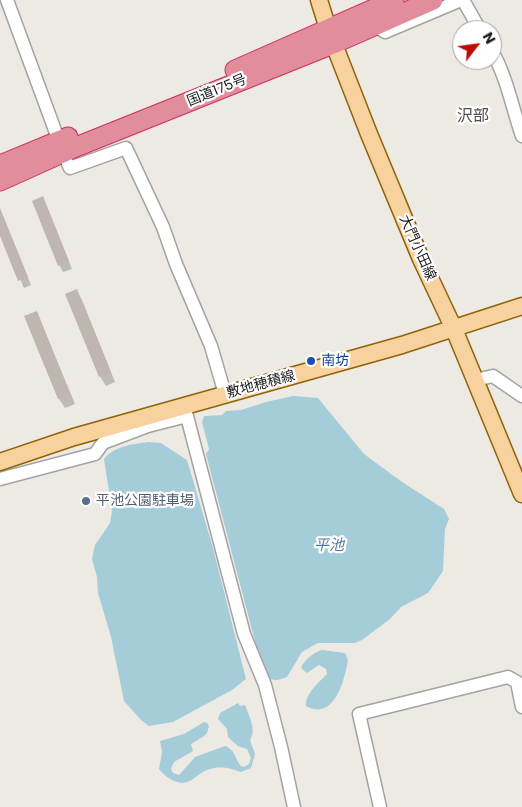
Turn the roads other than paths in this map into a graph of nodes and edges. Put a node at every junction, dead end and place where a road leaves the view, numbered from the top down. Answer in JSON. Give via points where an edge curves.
{"nodes":[{"id":1,"x":8,"y":0,"type":"edge"},
{"id":2,"x":319,"y":0,"type":"edge"},
{"id":3,"x":394,"y":0,"type":"edge"},
{"id":4,"x":434,"y":0,"type":"edge"},
{"id":5,"x":462,"y":0,"type":"edge"},
{"id":6,"x":374,"y":11,"type":"edge"},
{"id":7,"x":474,"y":20,"type":"edge"},
{"id":8,"x":330,"y":37,"type":"junction"},
{"id":9,"x":501,"y":70,"type":"edge"},
{"id":10,"x":56,"y":133,"type":"dead end"},
{"id":11,"x":522,"y":136,"type":"edge"},
{"id":12,"x":68,"y":164,"type":"dead end"},
{"id":13,"x":0,"y":165,"type":"edge"},
{"id":14,"x":0,"y":181,"type":"edge"},
{"id":15,"x":522,"y":306,"type":"edge"},
{"id":16,"x":454,"y":329,"type":"junction"},
{"id":17,"x":475,"y":380,"type":"junction"},
{"id":18,"x":225,"y":394,"type":"junction"},
{"id":19,"x":522,"y":396,"type":"edge"},
{"id":20,"x":185,"y":410,"type":"junction"},
{"id":21,"x":0,"y":462,"type":"edge"},
{"id":22,"x":0,"y":479,"type":"edge"},
{"id":23,"x":522,"y":494,"type":"edge"},
{"id":24,"x":522,"y":707,"type":"edge"},
{"id":25,"x":294,"y":807,"type":"edge"},
{"id":26,"x":380,"y":807,"type":"edge"}],
"edges":[{"from":1,"to":10,"type":"street"},
{"from":2,"to":8,"type":"main road","name":"大門小田線"},
{"from":3,"to":6,"type":"highway","name":"国道175号"},
{"from":4,"to":6,"type":"highway","name":"国道175号"},
{"from":5,"to":6,"type":"street","via":[[384,32]]},
{"from":5,"to":7,"type":"street"},
{"from":6,"to":8,"type":"highway","name":"国道175号"},
{"from":8,"to":13,"type":"highway","name":"国道175号","via":[[256,62]]},
{"from":8,"to":14,"type":"highway","name":"国道175号"},
{"from":8,"to":16,"type":"main road","name":"大門小田線","via":[[421,259]]},
{"from":9,"to":11,"type":"street"},
{"from":12,"to":18,"type":"street","via":[[70,168],[126,148],[164,227],[211,346]]},
{"from":15,"to":16,"type":"main road","name":"敷地穂積線"},
{"from":16,"to":17,"type":"main road","name":"大門小田線"},
{"from":16,"to":18,"type":"main road","name":"敷地穂積線"},
{"from":17,"to":19,"type":"street","via":[[492,376]]},
{"from":17,"to":23,"type":"main road","name":"大門小田線"},
{"from":18,"to":20,"type":"main road","name":"敷地穂積線"},
{"from":20,"to":21,"type":"main road","name":"敷地穂積線","via":[[74,437]]},
{"from":20,"to":22,"type":"street","via":[[103,443],[95,454]]},
{"from":20,"to":25,"type":"street","via":[[244,634],[265,686]]},
{"from":24,"to":26,"type":"street","via":[[517,682],[508,677],[359,714]]}]}
